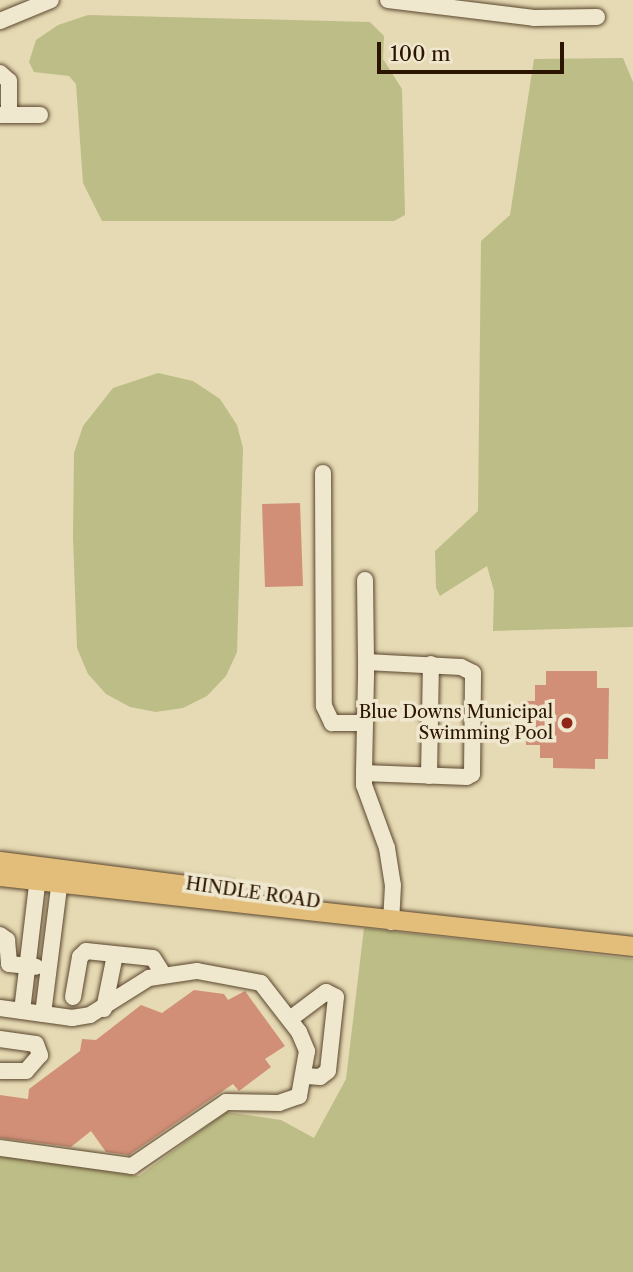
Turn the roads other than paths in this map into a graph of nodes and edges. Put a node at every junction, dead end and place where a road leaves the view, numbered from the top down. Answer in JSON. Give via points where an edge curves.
{"nodes":[{"id":1,"x":51,"y":0,"type":"edge"},
{"id":2,"x":388,"y":0,"type":"edge"},
{"id":3,"x":597,"y":17,"type":"dead end"},
{"id":4,"x":0,"y":21,"type":"edge"},
{"id":5,"x":0,"y":73,"type":"edge"},
{"id":6,"x":5,"y":115,"type":"edge"},
{"id":7,"x":40,"y":115,"type":"dead end"},
{"id":8,"x":323,"y":473,"type":"dead end"},
{"id":9,"x":365,"y":580,"type":"dead end"},
{"id":10,"x":366,"y":662,"type":"junction"},
{"id":11,"x":431,"y":664,"type":"junction"},
{"id":12,"x":365,"y":723,"type":"junction"},
{"id":13,"x":364,"y":773,"type":"junction"},
{"id":14,"x":429,"y":776,"type":"junction"},
{"id":15,"x":0,"y":862,"type":"edge"},
{"id":16,"x":38,"y":874,"type":"junction"},
{"id":17,"x":0,"y":876,"type":"edge"},
{"id":18,"x":61,"y":876,"type":"junction"},
{"id":19,"x":392,"y":917,"type":"junction"},
{"id":20,"x":0,"y":935,"type":"edge"},
{"id":21,"x":633,"y":946,"type":"edge"},
{"id":22,"x":115,"y":955,"type":"junction"},
{"id":23,"x":28,"y":967,"type":"junction"},
{"id":24,"x":49,"y":968,"type":"junction"},
{"id":25,"x":163,"y":974,"type":"junction"},
{"id":26,"x":74,"y":997,"type":"dead end"},
{"id":27,"x":0,"y":1008,"type":"edge"},
{"id":28,"x":104,"y":1009,"type":"junction"},
{"id":29,"x":22,"y":1012,"type":"junction"},
{"id":30,"x":43,"y":1014,"type":"junction"},
{"id":31,"x":290,"y":1019,"type":"junction"},
{"id":32,"x":0,"y":1039,"type":"edge"},
{"id":33,"x":0,"y":1071,"type":"edge"},
{"id":34,"x":304,"y":1076,"type":"junction"},
{"id":35,"x":0,"y":1148,"type":"edge"}],
"edges":[{"from":1,"to":4,"type":"street"},
{"from":2,"to":3,"type":"street","via":[[534,18]]},
{"from":5,"to":6,"type":"street","via":[[9,79]]},
{"from":6,"to":7,"type":"street"},
{"from":8,"to":12,"type":"street","via":[[324,706],[332,723]]},
{"from":9,"to":10,"type":"street"},
{"from":10,"to":11,"type":"street"},
{"from":10,"to":12,"type":"street"},
{"from":11,"to":14,"type":"street"},
{"from":11,"to":14,"type":"street","via":[[461,667],[476,678],[472,774]]},
{"from":12,"to":13,"type":"street"},
{"from":13,"to":14,"type":"street"},
{"from":13,"to":19,"type":"street","via":[[368,805],[387,848]]},
{"from":15,"to":16,"type":"main road","name":"HINDLE ROAD"},
{"from":16,"to":17,"type":"main road","name":"HINDLE ROAD"},
{"from":16,"to":18,"type":"main road","name":"HINDLE ROAD"},
{"from":16,"to":23,"type":"street"},
{"from":18,"to":19,"type":"main road","name":"HINDLE ROAD"},
{"from":18,"to":24,"type":"street"},
{"from":19,"to":21,"type":"main road","name":"HINDLE ROAD"},
{"from":20,"to":23,"type":"street","via":[[7,940],[9,964]]},
{"from":22,"to":25,"type":"street","via":[[156,959]]},
{"from":22,"to":26,"type":"street","via":[[82,953]]},
{"from":22,"to":28,"type":"street"},
{"from":23,"to":24,"type":"street"},
{"from":23,"to":29,"type":"street"},
{"from":24,"to":30,"type":"street"},
{"from":25,"to":28,"type":"street","via":[[136,985]]},
{"from":25,"to":31,"type":"street","via":[[197,971],[261,983]]},
{"from":27,"to":29,"type":"street"},
{"from":28,"to":30,"type":"street","via":[[72,1018]]},
{"from":29,"to":30,"type":"street"},
{"from":31,"to":34,"type":"street","via":[[305,1043]]},
{"from":31,"to":34,"type":"street","via":[[326,992],[336,998],[328,1071],[320,1077]]},
{"from":32,"to":33,"type":"street","via":[[36,1044],[40,1055],[26,1071]]},
{"from":34,"to":35,"type":"street","via":[[303,1088],[290,1102],[226,1102],[132,1166]]}]}
